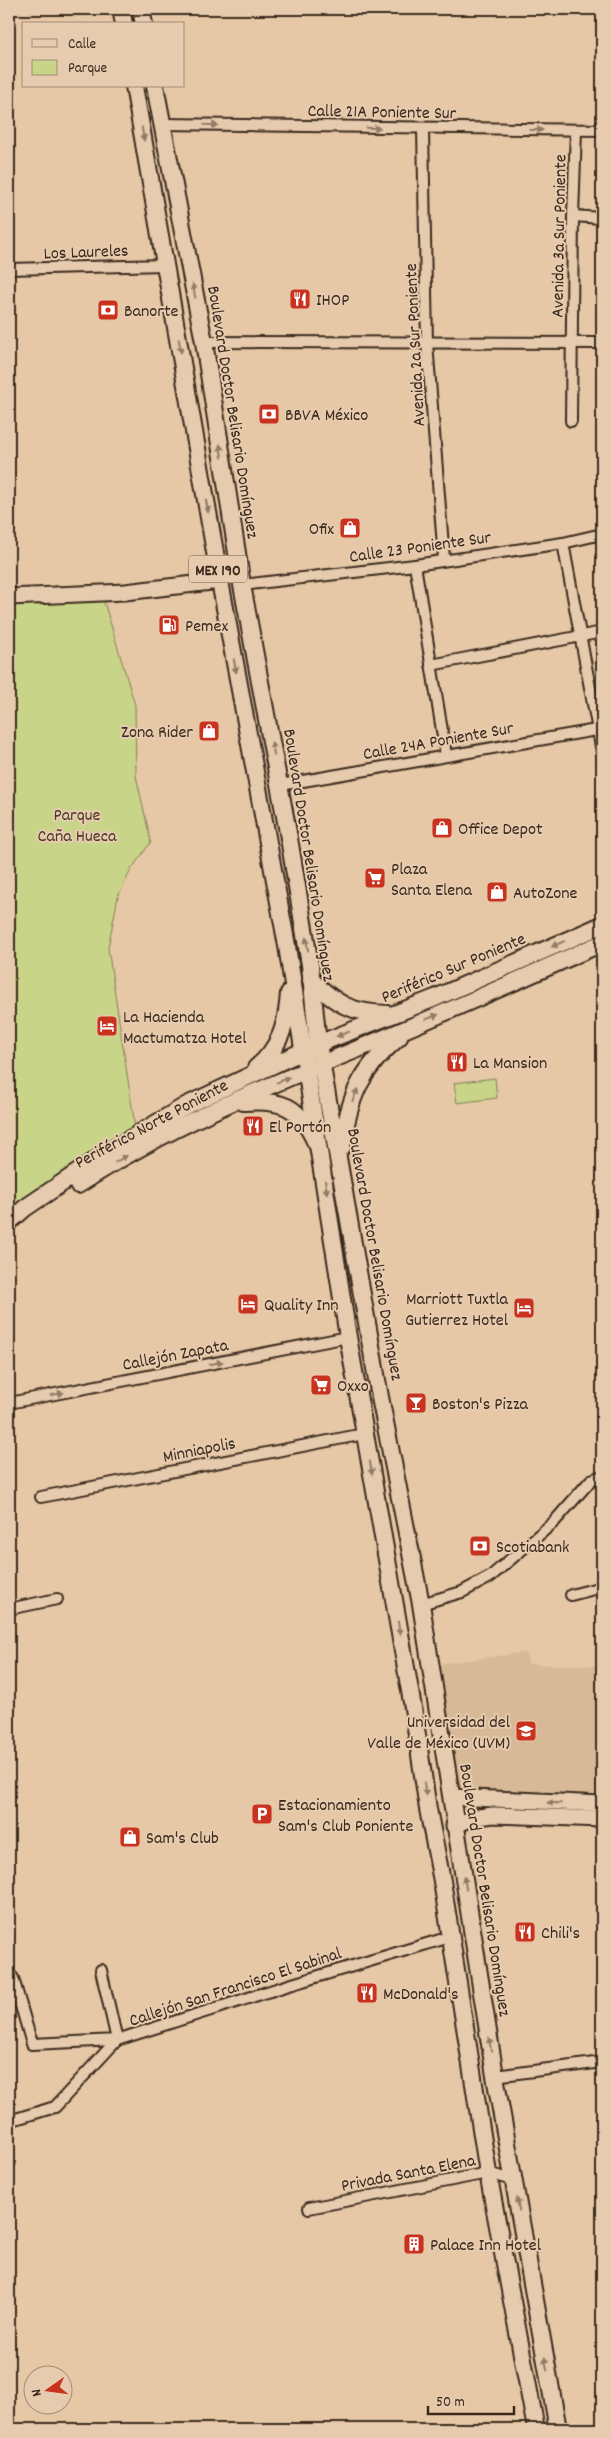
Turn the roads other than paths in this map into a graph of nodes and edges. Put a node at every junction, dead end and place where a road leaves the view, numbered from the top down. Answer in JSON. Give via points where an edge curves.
{"nodes":[{"id":1,"x":121,"y":9,"type":"edge"},
{"id":2,"x":142,"y":9,"type":"edge"},
{"id":3,"x":124,"y":22,"type":"edge"},
{"id":4,"x":144,"y":22,"type":"edge"},
{"id":5,"x":134,"y":88,"type":"edge"},
{"id":6,"x":155,"y":88,"type":"edge"},
{"id":7,"x":162,"y":124,"type":"junction"},
{"id":8,"x":423,"y":129,"type":"junction"},
{"id":9,"x":576,"y":130,"type":"junction"},
{"id":10,"x":602,"y":130,"type":"edge"},
{"id":11,"x":573,"y":216,"type":"junction"},
{"id":12,"x":602,"y":218,"type":"edge"},
{"id":13,"x":165,"y":265,"type":"junction"},
{"id":14,"x":9,"y":269,"type":"edge"},
{"id":15,"x":204,"y":342,"type":"junction"},
{"id":16,"x":573,"y":342,"type":"junction"},
{"id":17,"x":427,"y":343,"type":"junction"},
{"id":18,"x":602,"y":343,"type":"edge"},
{"id":19,"x":571,"y":421,"type":"dead end"},
{"id":20,"x":602,"y":534,"type":"edge"},
{"id":21,"x":563,"y":543,"type":"junction"},
{"id":22,"x":444,"y":559,"type":"junction"},
{"id":23,"x":415,"y":565,"type":"junction"},
{"id":24,"x":220,"y":581,"type":"junction"},
{"id":25,"x":242,"y":585,"type":"junction"},
{"id":26,"x":9,"y":597,"type":"edge"},
{"id":27,"x":602,"y":632,"type":"edge"},
{"id":28,"x":579,"y":636,"type":"junction"},
{"id":29,"x":431,"y":665,"type":"junction"},
{"id":30,"x":600,"y":729,"type":"edge"},
{"id":31,"x":602,"y":752,"type":"edge"},
{"id":32,"x":446,"y":755,"type":"junction"},
{"id":33,"x":280,"y":785,"type":"junction"},
{"id":34,"x":602,"y":924,"type":"edge"},
{"id":35,"x":602,"y":932,"type":"edge"},
{"id":36,"x":602,"y":943,"type":"edge"},
{"id":37,"x":290,"y":966,"type":"junction"},
{"id":38,"x":311,"y":980,"type":"junction"},
{"id":39,"x":396,"y":1014,"type":"junction"},
{"id":40,"x":412,"y":1026,"type":"junction"},
{"id":41,"x":311,"y":1047,"type":"junction"},
{"id":42,"x":322,"y":1063,"type":"junction"},
{"id":43,"x":307,"y":1070,"type":"junction"},
{"id":44,"x":240,"y":1080,"type":"junction"},
{"id":45,"x":228,"y":1103,"type":"junction"},
{"id":46,"x":322,"y":1156,"type":"junction"},
{"id":47,"x":340,"y":1159,"type":"junction"},
{"id":48,"x":9,"y":1222,"type":"edge"},
{"id":49,"x":9,"y":1235,"type":"edge"},
{"id":50,"x":348,"y":1337,"type":"junction"},
{"id":51,"x":9,"y":1403,"type":"edge"},
{"id":52,"x":364,"y":1434,"type":"junction"},
{"id":53,"x":602,"y":1476,"type":"edge"},
{"id":54,"x":41,"y":1497,"type":"dead end"},
{"id":55,"x":602,"y":1587,"type":"edge"},
{"id":56,"x":571,"y":1595,"type":"dead end"},
{"id":57,"x":57,"y":1599,"type":"dead end"},
{"id":58,"x":421,"y":1604,"type":"junction"},
{"id":59,"x":9,"y":1609,"type":"edge"},
{"id":60,"x":452,"y":1797,"type":"junction"},
{"id":61,"x":602,"y":1804,"type":"edge"},
{"id":62,"x":602,"y":1819,"type":"edge"},
{"id":63,"x":454,"y":1826,"type":"junction"},
{"id":64,"x":450,"y":1937,"type":"junction"},
{"id":65,"x":100,"y":1970,"type":"dead end"},
{"id":66,"x":14,"y":1978,"type":"dead end"},
{"id":67,"x":117,"y":2040,"type":"junction"},
{"id":68,"x":602,"y":2062,"type":"edge"},
{"id":69,"x":495,"y":2076,"type":"junction"},
{"id":70,"x":9,"y":2121,"type":"edge"},
{"id":71,"x":488,"y":2173,"type":"junction"},
{"id":72,"x":513,"y":2180,"type":"junction"},
{"id":73,"x":309,"y":2208,"type":"dead end"},
{"id":74,"x":536,"y":2429,"type":"edge"},
{"id":75,"x":558,"y":2429,"type":"edge"}],
"edges":[{"from":1,"to":3,"type":"main road"},
{"from":2,"to":4,"type":"main road"},
{"from":5,"to":13,"type":"main road","name":"Boulevard Doctor Belisario Domínguez","number":"MEX 190","one_way":true},
{"from":6,"to":7,"type":"main road","name":"Boulevard Doctor Belisario Domínguez","number":"MEX 190"},
{"from":7,"to":8,"type":"street","name":"Calle 21A Poniente Sur","one_way":true},
{"from":15,"to":7,"type":"main road","name":"Boulevard Doctor Belisario Domínguez","number":"MEX 190","one_way":true},
{"from":8,"to":9,"type":"street","name":"Calle 21A Poniente Sur","one_way":true},
{"from":8,"to":17,"type":"street","name":"Avenida 2a Sur Poniente"},
{"from":9,"to":10,"type":"street","name":"Calle 21A Poniente Sur"},
{"from":9,"to":11,"type":"street","name":"Avenida 3a Sur Poniente"},
{"from":11,"to":12,"type":"street"},
{"from":11,"to":16,"type":"street","name":"Avenida 3a Sur Poniente"},
{"from":13,"to":14,"type":"street","name":"Los Laureles"},
{"from":13,"to":24,"type":"main road","name":"Boulevard Doctor Belisario Domínguez","number":"MEX 190","one_way":true},
{"from":15,"to":17,"type":"street"},
{"from":25,"to":15,"type":"main road","name":"Boulevard Doctor Belisario Domínguez","number":"MEX 190","one_way":true},
{"from":16,"to":17,"type":"street"},
{"from":16,"to":18,"type":"street"},
{"from":16,"to":19,"type":"street","name":"Avenida 3a Sur Poniente"},
{"from":17,"to":22,"type":"street","name":"Avenida 2a Sur Poniente"},
{"from":20,"to":21,"type":"street","name":"Calle 23 Poniente Sur"},
{"from":21,"to":22,"type":"street","name":"Calle 23 Poniente Sur"},
{"from":21,"to":28,"type":"street"},
{"from":22,"to":23,"type":"street","name":"Calle 23 Poniente Sur"},
{"from":23,"to":25,"type":"street","name":"Calle 23 Poniente Sur"},
{"from":23,"to":29,"type":"street"},
{"from":24,"to":26,"type":"street","via":[[125,592]]},
{"from":24,"to":37,"type":"main road","name":"Boulevard Doctor Belisario Domínguez","number":"MEX 190","one_way":true},
{"from":33,"to":25,"type":"main road","name":"Boulevard Doctor Belisario Domínguez","number":"MEX 190","one_way":true},
{"from":27,"to":28,"type":"street"},
{"from":28,"to":29,"type":"street"},
{"from":28,"to":30,"type":"street"},
{"from":29,"to":32,"type":"street"},
{"from":30,"to":31,"type":"street"},
{"from":30,"to":32,"type":"street","name":"Calle 24A Poniente Sur"},
{"from":32,"to":33,"type":"street","name":"Calle 24A Poniente Sur"},
{"from":38,"to":33,"type":"main road","name":"Boulevard Doctor Belisario Domínguez","number":"MEX 190","one_way":true},
{"from":34,"to":39,"type":"main road","name":"Periférico Sur Poniente","one_way":true},
{"from":35,"to":36,"type":"main road"},
{"from":40,"to":36,"type":"main road","one_way":true},
{"from":37,"to":41,"type":"main road","name":"Boulevard Doctor Belisario Domínguez","number":"MEX 190"},
{"from":37,"to":44,"type":"main road","via":[[287,1014],[282,1035],[272,1053]]},
{"from":38,"to":39,"type":"main road","via":[[330,998],[352,1010]]},
{"from":38,"to":41,"type":"main road","name":"Boulevard Doctor Belisario Domínguez","number":"MEX 190"},
{"from":39,"to":41,"type":"main road","name":"Periférico Sur Poniente","one_way":true},
{"from":40,"to":42,"type":"main road"},
{"from":47,"to":40,"type":"main road","one_way":true,"via":[[347,1111],[369,1066]]},
{"from":41,"to":42,"type":"main road","name":"Boulevard Doctor Belisario Domínguez","number":"MEX 190"},
{"from":41,"to":43,"type":"main road","name":"Boulevard Doctor Belisario Domínguez","number":"MEX 190"},
{"from":41,"to":44,"type":"main road","name":"Periférico Norte Poniente"},
{"from":42,"to":43,"type":"main road","name":"Periférico Norte Poniente"},
{"from":42,"to":47,"type":"main road","name":"Boulevard Doctor Belisario Domínguez","number":"MEX 190"},
{"from":45,"to":43,"type":"main road","name":"Periférico Norte Poniente","one_way":true},
{"from":43,"to":46,"type":"main road","name":"Boulevard Doctor Belisario Domínguez","number":"MEX 190"},
{"from":44,"to":48,"type":"main road","name":"Periférico Norte Poniente","via":[[187,1105],[108,1152]]},
{"from":45,"to":46,"type":"main road","via":[[264,1100],[289,1107],[312,1134]]},
{"from":49,"to":45,"type":"main road","name":"Periférico Norte Poniente","one_way":true,"via":[[31,1216],[90,1177]]},
{"from":46,"to":50,"type":"main road","name":"Boulevard Doctor Belisario Domínguez","number":"MEX 190","one_way":true},
{"from":47,"to":58,"type":"main road","name":"Boulevard Doctor Belisario Domínguez","number":"MEX 190","via":[[380,1397]]},
{"from":51,"to":50,"type":"street","name":"Callejón Zapata","one_way":true},
{"from":50,"to":52,"type":"main road","name":"Boulevard Doctor Belisario Domínguez","number":"MEX 190"},
{"from":52,"to":54,"type":"street","name":"Minniapolis"},
{"from":52,"to":64,"type":"main road","name":"Boulevard Doctor Belisario Domínguez","number":"MEX 190","one_way":true,"via":[[414,1708]]},
{"from":53,"to":58,"type":"street","via":[[591,1480],[554,1522],[490,1577],[462,1592]]},
{"from":55,"to":56,"type":"street"},
{"from":57,"to":59,"type":"street"},
{"from":58,"to":60,"type":"main road","name":"Boulevard Doctor Belisario Domínguez","number":"MEX 190"},
{"from":61,"to":60,"type":"street","one_way":true},
{"from":60,"to":63,"type":"main road","name":"Boulevard Doctor Belisario Domínguez","number":"MEX 190"},
{"from":62,"to":63,"type":"street","via":[[493,1815],[472,1818]]},
{"from":69,"to":63,"type":"main road","name":"Boulevard Doctor Belisario Domínguez","number":"MEX 190","one_way":true,"via":[[468,1894]]},
{"from":64,"to":67,"type":"street","name":"Callejón San Francisco El Sabinal"},
{"from":64,"to":71,"type":"main road","name":"Boulevard Doctor Belisario Domínguez","number":"MEX 190"},
{"from":65,"to":67,"type":"street"},
{"from":66,"to":67,"type":"street","via":[[32,2044]]},
{"from":67,"to":70,"type":"street","name":"Callejón San Francisco El Sabinal","via":[[55,2107]]},
{"from":68,"to":69,"type":"street"},
{"from":69,"to":72,"type":"main road","name":"Boulevard Doctor Belisario Domínguez","number":"MEX 190"},
{"from":71,"to":72,"type":"street","name":"Privada Santa Elena"},
{"from":71,"to":73,"type":"street","name":"Privada Santa Elena"},
{"from":71,"to":74,"type":"main road","name":"Boulevard Doctor Belisario Domínguez","number":"MEX 190"},
{"from":75,"to":72,"type":"main road","name":"Boulevard Doctor Belisario Domínguez","number":"MEX 190","one_way":true}]}
